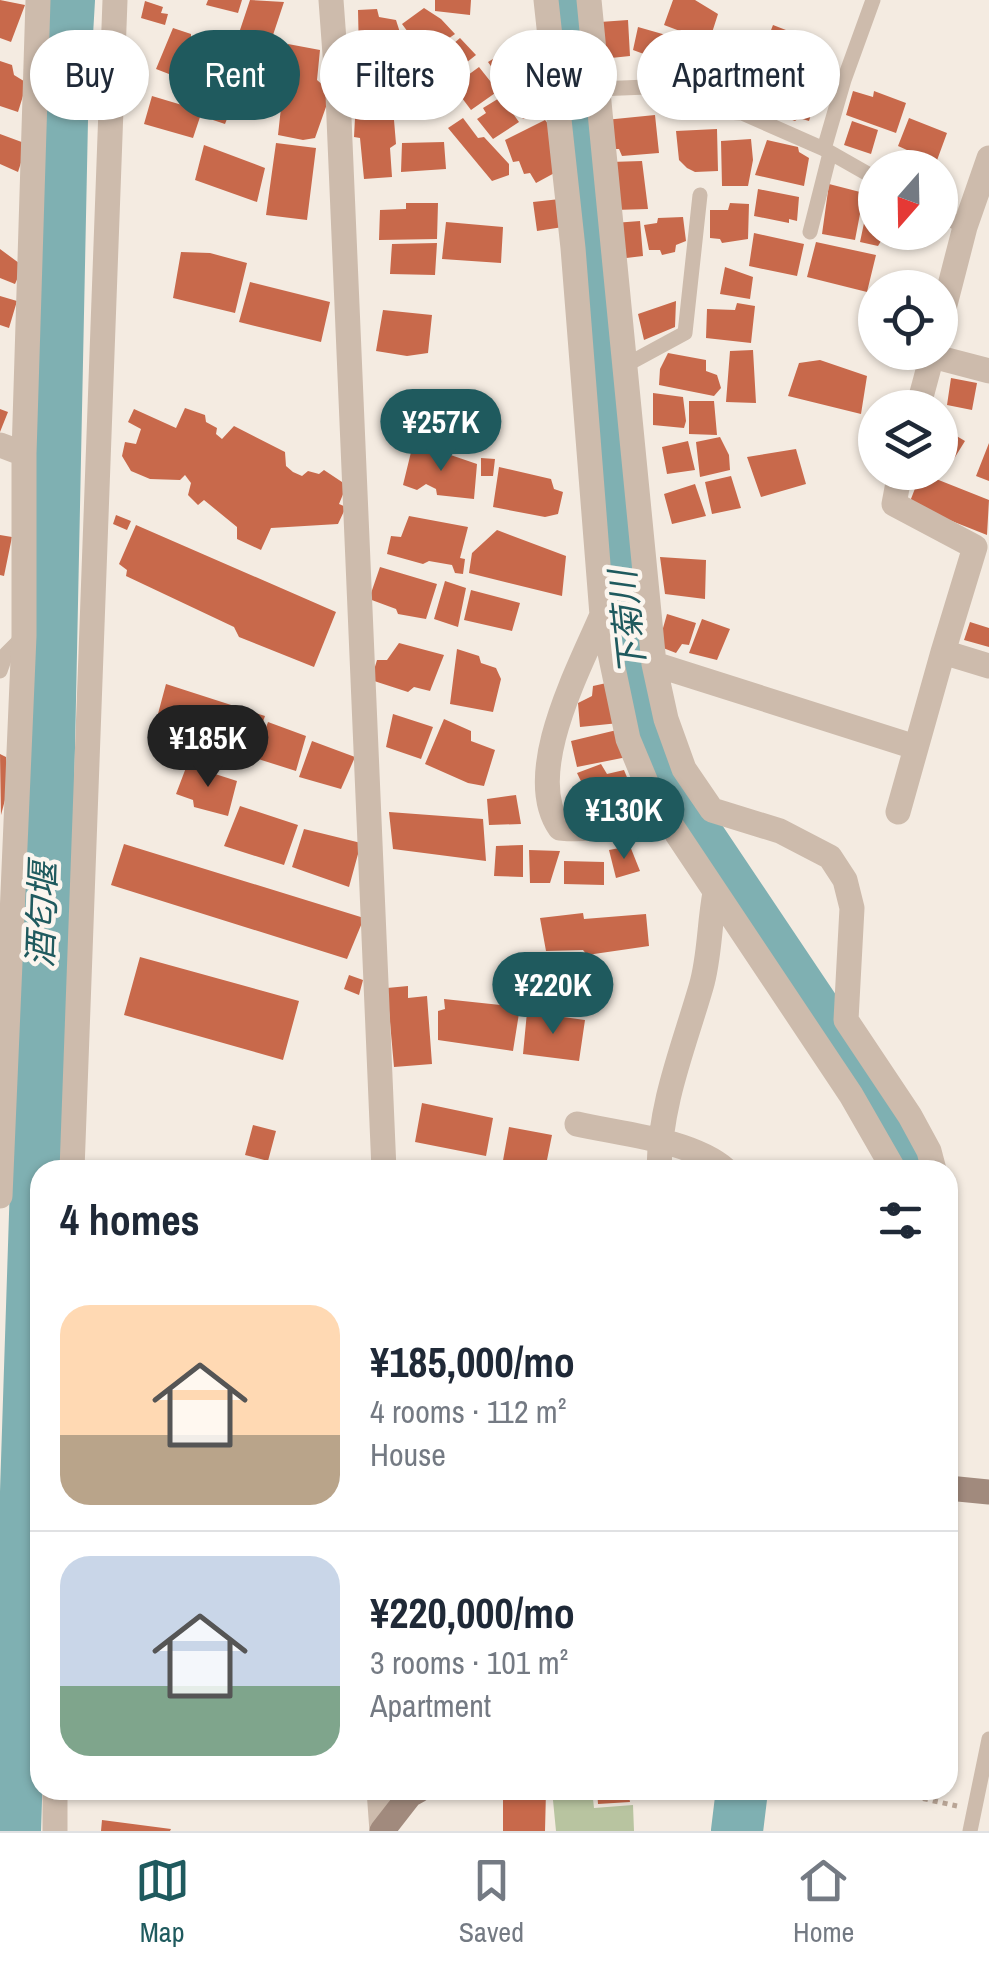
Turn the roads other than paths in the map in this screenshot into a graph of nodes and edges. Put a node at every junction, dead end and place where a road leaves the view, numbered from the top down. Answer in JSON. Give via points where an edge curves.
{"nodes":[{"id":1,"x":38,"y":0,"type":"edge"},
{"id":2,"x":115,"y":0,"type":"edge"},
{"id":3,"x":332,"y":0,"type":"edge"},
{"id":4,"x":546,"y":0,"type":"edge"},
{"id":5,"x":589,"y":0,"type":"edge"},
{"id":6,"x":873,"y":0,"type":"edge"},
{"id":7,"x":592,"y":30,"type":"edge"},
{"id":8,"x":617,"y":89,"type":"edge"},
{"id":9,"x":600,"y":120,"type":"edge"},
{"id":10,"x":827,"y":151,"type":"junction"},
{"id":11,"x":989,"y":158,"type":"edge"},
{"id":12,"x":858,"y":168,"type":"edge"},
{"id":13,"x":700,"y":195,"type":"dead end"},
{"id":14,"x":958,"y":223,"type":"edge"},
{"id":15,"x":965,"y":227,"type":"junction"},
{"id":16,"x":810,"y":232,"type":"dead end"},
{"id":17,"x":954,"y":270,"type":"edge"},
{"id":18,"x":958,"y":362,"type":"edge"},
{"id":19,"x":626,"y":365,"type":"junction"},
{"id":20,"x":989,"y":372,"type":"edge"},
{"id":21,"x":12,"y":450,"type":"edge"},
{"id":22,"x":897,"y":490,"type":"edge"},
{"id":23,"x":602,"y":615,"type":"junction"},
{"id":24,"x":24,"y":636,"type":"junction"},
{"id":25,"x":942,"y":652,"type":"junction"},
{"id":26,"x":654,"y":664,"type":"junction"},
{"id":27,"x":989,"y":666,"type":"edge"},
{"id":28,"x":0,"y":671,"type":"edge"},
{"id":29,"x":915,"y":747,"type":"junction"},
{"id":30,"x":658,"y":810,"type":"junction"},
{"id":31,"x":898,"y":812,"type":"dead end"},
{"id":32,"x":715,"y":893,"type":"junction"},
{"id":33,"x":576,"y":1124,"type":"dead end"},
{"id":34,"x":660,"y":1142,"type":"junction"},
{"id":35,"x":72,"y":1160,"type":"edge"},
{"id":36,"x":384,"y":1160,"type":"edge"},
{"id":37,"x":659,"y":1160,"type":"edge"},
{"id":38,"x":714,"y":1160,"type":"edge"},
{"id":39,"x":888,"y":1160,"type":"edge"},
{"id":40,"x":931,"y":1160,"type":"edge"},
{"id":41,"x":0,"y":1196,"type":"edge"},
{"id":42,"x":958,"y":1489,"type":"edge"},
{"id":43,"x":989,"y":1492,"type":"edge"},
{"id":44,"x":989,"y":1739,"type":"edge"},
{"id":45,"x":55,"y":1800,"type":"edge"},
{"id":46,"x":380,"y":1800,"type":"edge"},
{"id":47,"x":406,"y":1800,"type":"edge"},
{"id":48,"x":55,"y":1831,"type":"edge"},
{"id":49,"x":382,"y":1831,"type":"edge"},
{"id":50,"x":970,"y":1831,"type":"edge"}],
"edges":[{"from":1,"to":21,"type":"street"},
{"from":2,"to":35,"type":"street"},
{"from":3,"to":36,"type":"street"},
{"from":4,"to":23,"type":"street"},
{"from":5,"to":7,"type":"street"},
{"from":6,"to":10,"type":"lane"},
{"from":8,"to":10,"type":"lane","via":[[647,87],[674,109],[742,114]]},
{"from":9,"to":19,"type":"street"},
{"from":10,"to":12,"type":"lane"},
{"from":10,"to":16,"type":"lane"},
{"from":11,"to":15,"type":"street"},
{"from":13,"to":19,"type":"lane","via":[[686,333]]},
{"from":14,"to":15,"type":"lane"},
{"from":15,"to":17,"type":"street"},
{"from":18,"to":20,"type":"street"},
{"from":19,"to":26,"type":"street"},
{"from":21,"to":24,"type":"street"},
{"from":22,"to":25,"type":"street","via":[[894,504],[975,547]]},
{"from":23,"to":30,"type":"street","via":[[628,739]]},
{"from":23,"to":30,"type":"street","via":[[560,712],[548,763],[551,815],[560,828],[584,831]]},
{"from":24,"to":28,"type":"lane"},
{"from":24,"to":41,"type":"street"},
{"from":25,"to":27,"type":"street"},
{"from":25,"to":29,"type":"street"},
{"from":26,"to":29,"type":"street"},
{"from":26,"to":40,"type":"street","via":[[684,769],[712,810],[780,830],[830,857],[845,880],[852,908],[846,1020]]},
{"from":29,"to":31,"type":"street"},
{"from":30,"to":32,"type":"street"},
{"from":32,"to":34,"type":"street","via":[[703,982],[671,1076]]},
{"from":32,"to":39,"type":"street"},
{"from":33,"to":34,"type":"street"},
{"from":34,"to":37,"type":"street"},
{"from":34,"to":38,"type":"street"},
{"from":42,"to":43,"type":"main road"},
{"from":44,"to":50,"type":"lane"},
{"from":45,"to":48,"type":"street"},
{"from":46,"to":49,"type":"street"},
{"from":47,"to":49,"type":"main road"}]}
